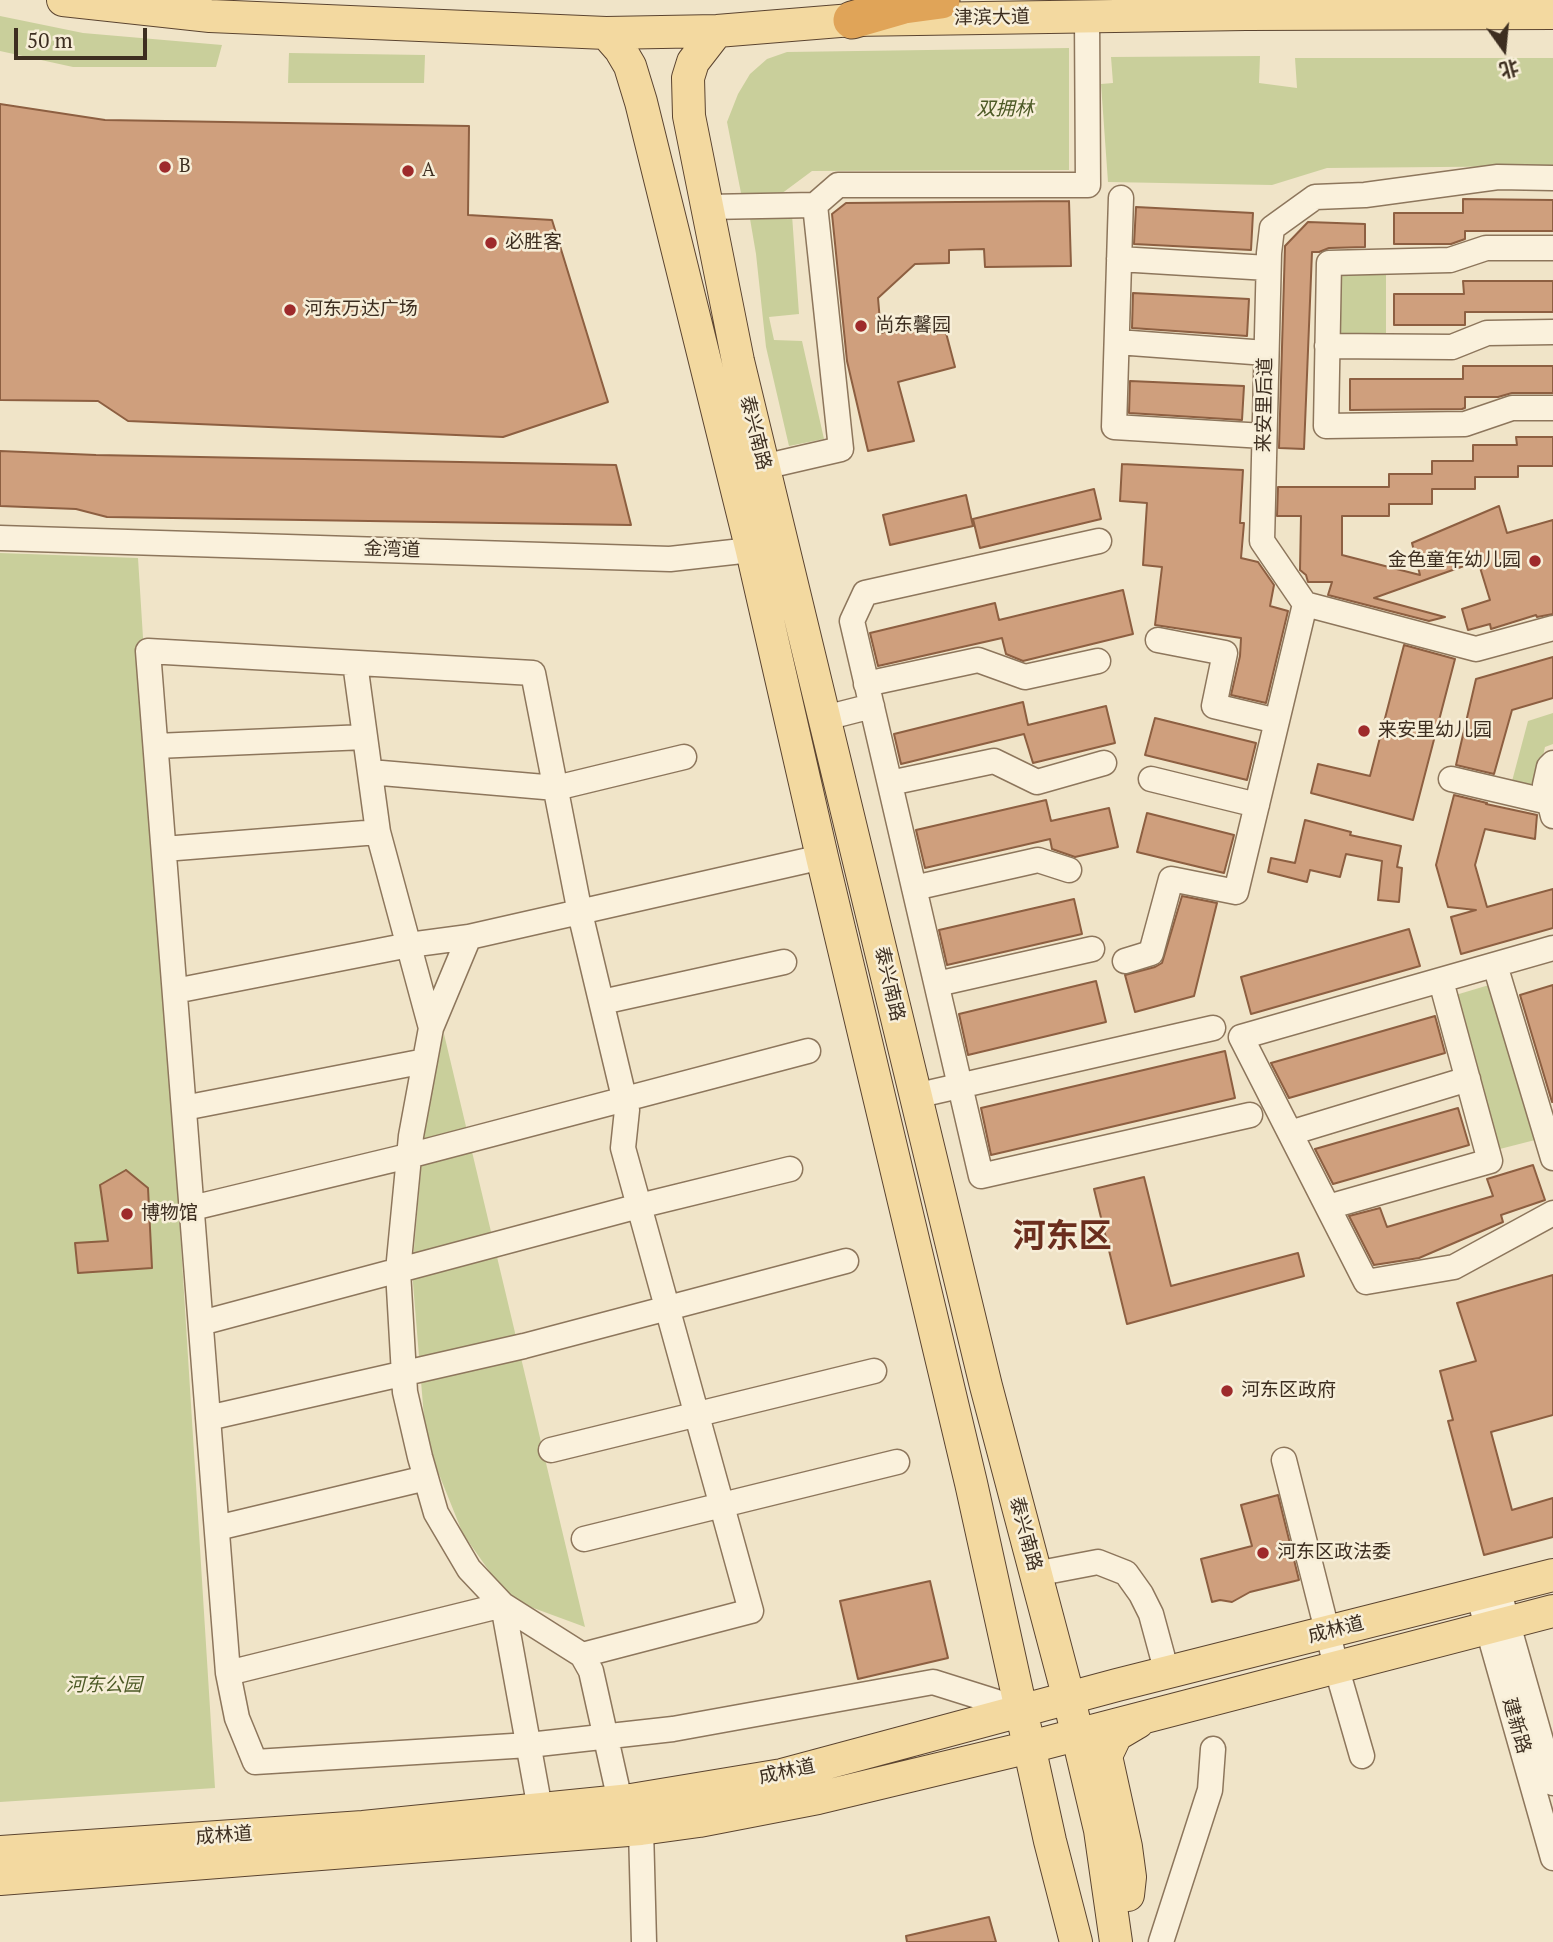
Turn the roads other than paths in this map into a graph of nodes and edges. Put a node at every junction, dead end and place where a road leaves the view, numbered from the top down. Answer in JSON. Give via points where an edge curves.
{"nodes":[{"id":1,"x":63,"y":0,"type":"edge"},
{"id":2,"x":941,"y":0,"type":"edge"},
{"id":3,"x":1553,"y":13,"type":"edge"},
{"id":4,"x":1087,"y":16,"type":"junction"},
{"id":5,"x":852,"y":20,"type":"junction"},
{"id":6,"x":717,"y":31,"type":"junction"},
{"id":7,"x":606,"y":33,"type":"junction"},
{"id":8,"x":1553,"y":178,"type":"edge"},
{"id":9,"x":1121,"y":198,"type":"dead end"},
{"id":10,"x":815,"y":205,"type":"junction"},
{"id":11,"x":707,"y":207,"type":"junction"},
{"id":12,"x":1553,"y":248,"type":"edge"},
{"id":13,"x":1119,"y":259,"type":"junction"},
{"id":14,"x":1268,"y":268,"type":"junction"},
{"id":15,"x":1553,"y":332,"type":"edge"},
{"id":16,"x":1117,"y":342,"type":"junction"},
{"id":17,"x":1327,"y":346,"type":"junction"},
{"id":18,"x":1266,"y":353,"type":"junction"},
{"id":19,"x":1553,"y":408,"type":"edge"},
{"id":20,"x":1264,"y":436,"type":"junction"},
{"id":21,"x":763,"y":467,"type":"junction"},
{"id":22,"x":0,"y":538,"type":"edge"},
{"id":23,"x":1099,"y":541,"type":"dead end"},
{"id":24,"x":783,"y":545,"type":"junction"},
{"id":25,"x":752,"y":551,"type":"junction"},
{"id":26,"x":1306,"y":604,"type":"junction"},
{"id":27,"x":1553,"y":628,"type":"edge"},
{"id":28,"x":1158,"y":640,"type":"dead end"},
{"id":29,"x":1098,"y":661,"type":"dead end"},
{"id":30,"x":355,"y":663,"type":"junction"},
{"id":31,"x":869,"y":695,"type":"junction"},
{"id":32,"x":825,"y":718,"type":"junction"},
{"id":33,"x":1277,"y":721,"type":"junction"},
{"id":34,"x":365,"y":737,"type":"junction"},
{"id":35,"x":156,"y":747,"type":"junction"},
{"id":36,"x":684,"y":757,"type":"dead end"},
{"id":37,"x":1104,"y":763,"type":"dead end"},
{"id":38,"x":1553,"y":763,"type":"edge"},
{"id":39,"x":370,"y":772,"type":"junction"},
{"id":40,"x":1151,"y":779,"type":"dead end"},
{"id":41,"x":1451,"y":779,"type":"dead end"},
{"id":42,"x":890,"y":783,"type":"junction"},
{"id":43,"x":556,"y":788,"type":"junction"},
{"id":44,"x":1257,"y":805,"type":"junction"},
{"id":45,"x":1551,"y":809,"type":"edge"},
{"id":46,"x":378,"y":832,"type":"junction"},
{"id":47,"x":164,"y":849,"type":"junction"},
{"id":48,"x":822,"y":857,"type":"junction"},
{"id":49,"x":1069,"y":870,"type":"dead end"},
{"id":50,"x":914,"y":888,"type":"junction"},
{"id":51,"x":580,"y":913,"type":"junction"},
{"id":52,"x":469,"y":937,"type":"junction"},
{"id":53,"x":409,"y":945,"type":"junction"},
{"id":54,"x":1553,"y":948,"type":"edge"},
{"id":55,"x":1092,"y":949,"type":"dead end"},
{"id":56,"x":1125,"y":961,"type":"dead end"},
{"id":57,"x":784,"y":962,"type":"dead end"},
{"id":58,"x":1495,"y":965,"type":"junction"},
{"id":59,"x":1441,"y":981,"type":"junction"},
{"id":60,"x":937,"y":984,"type":"junction"},
{"id":61,"x":175,"y":991,"type":"junction"},
{"id":62,"x":601,"y":1002,"type":"junction"},
{"id":63,"x":431,"y":1028,"type":"junction"},
{"id":64,"x":1213,"y":1028,"type":"dead end"},
{"id":65,"x":808,"y":1051,"type":"dead end"},
{"id":66,"x":425,"y":1060,"type":"junction"},
{"id":67,"x":1468,"y":1080,"type":"junction"},
{"id":68,"x":960,"y":1085,"type":"junction"},
{"id":69,"x":915,"y":1096,"type":"junction"},
{"id":70,"x":624,"y":1098,"type":"junction"},
{"id":71,"x":184,"y":1108,"type":"junction"},
{"id":72,"x":1250,"y":1115,"type":"dead end"},
{"id":73,"x":1290,"y":1133,"type":"junction"},
{"id":74,"x":408,"y":1156,"type":"junction"},
{"id":75,"x":1553,"y":1158,"type":"edge"},
{"id":76,"x":790,"y":1169,"type":"dead end"},
{"id":77,"x":639,"y":1206,"type":"junction"},
{"id":78,"x":1328,"y":1207,"type":"junction"},
{"id":79,"x":192,"y":1208,"type":"junction"},
{"id":80,"x":1553,"y":1213,"type":"edge"},
{"id":81,"x":846,"y":1261,"type":"dead end"},
{"id":82,"x":398,"y":1271,"type":"junction"},
{"id":83,"x":668,"y":1308,"type":"junction"},
{"id":84,"x":201,"y":1323,"type":"junction"},
{"id":85,"x":874,"y":1371,"type":"dead end"},
{"id":86,"x":405,"y":1372,"type":"junction"},
{"id":87,"x":697,"y":1415,"type":"junction"},
{"id":88,"x":208,"y":1418,"type":"junction"},
{"id":89,"x":551,"y":1450,"type":"dead end"},
{"id":90,"x":1284,"y":1461,"type":"dead end"},
{"id":91,"x":897,"y":1462,"type":"dead end"},
{"id":92,"x":426,"y":1478,"type":"junction"},
{"id":93,"x":722,"y":1505,"type":"junction"},
{"id":94,"x":217,"y":1528,"type":"junction"},
{"id":95,"x":583,"y":1539,"type":"dead end"},
{"id":96,"x":1035,"y":1574,"type":"junction"},
{"id":97,"x":1553,"y":1575,"type":"edge"},
{"id":98,"x":1488,"y":1592,"type":"junction"},
{"id":99,"x":503,"y":1605,"type":"junction"},
{"id":100,"x":1553,"y":1611,"type":"edge"},
{"id":101,"x":1497,"y":1624,"type":"junction"},
{"id":102,"x":1328,"y":1632,"type":"junction"},
{"id":103,"x":582,"y":1656,"type":"junction"},
{"id":104,"x":1336,"y":1666,"type":"junction"},
{"id":105,"x":228,"y":1673,"type":"junction"},
{"id":106,"x":1157,"y":1676,"type":"junction"},
{"id":107,"x":1155,"y":1713,"type":"junction"},
{"id":108,"x":1050,"y":1725,"type":"junction"},
{"id":109,"x":606,"y":1737,"type":"junction"},
{"id":110,"x":529,"y":1745,"type":"junction"},
{"id":111,"x":1213,"y":1749,"type":"dead end"},
{"id":112,"x":1362,"y":1756,"type":"dead end"},
{"id":113,"x":1553,"y":1783,"type":"edge"},
{"id":114,"x":620,"y":1801,"type":"junction"},
{"id":115,"x":540,"y":1809,"type":"junction"},
{"id":116,"x":641,"y":1829,"type":"junction"},
{"id":117,"x":0,"y":1852,"type":"edge"},
{"id":118,"x":1553,"y":1858,"type":"edge"},
{"id":119,"x":0,"y":1880,"type":"edge"},
{"id":120,"x":1116,"y":1939,"type":"edge"},
{"id":121,"x":644,"y":1942,"type":"edge"},
{"id":122,"x":1076,"y":1942,"type":"edge"},
{"id":123,"x":1161,"y":1942,"type":"edge"}],
"edges":[{"from":1,"to":7,"type":"main road","name":"津滨大道","via":[[211,16]]},
{"from":2,"to":5,"type":"highway"},
{"from":3,"to":4,"type":"main road","name":"津滨大道"},
{"from":4,"to":5,"type":"main road","name":"津滨大道"},
{"from":4,"to":10,"type":"street","via":[[1088,185],[838,185]]},
{"from":5,"to":6,"type":"main road","name":"津滨大道"},
{"from":6,"to":7,"type":"main road","name":"津滨大道"},
{"from":6,"to":11,"type":"main road","name":"泰兴南路","via":[[693,62],[688,78],[689,116]]},
{"from":7,"to":25,"type":"main road","name":"泰兴南路","via":[[630,66],[641,102]]},
{"from":8,"to":14,"type":"street","name":"来安里后道","via":[[1497,177],[1315,197],[1272,228]]},
{"from":9,"to":13,"type":"street"},
{"from":10,"to":11,"type":"street"},
{"from":10,"to":21,"type":"street","via":[[841,449]]},
{"from":11,"to":21,"type":"main road","name":"泰兴南路"},
{"from":12,"to":17,"type":"street","via":[[1486,248],[1450,260],[1329,263]]},
{"from":13,"to":14,"type":"street"},
{"from":13,"to":16,"type":"street"},
{"from":14,"to":18,"type":"street","name":"来安里后道"},
{"from":15,"to":17,"type":"street","via":[[1486,333],[1452,347]]},
{"from":16,"to":18,"type":"street"},
{"from":16,"to":20,"type":"street","via":[[1114,427]]},
{"from":17,"to":19,"type":"street","via":[[1325,426],[1465,424],[1512,408]]},
{"from":18,"to":20,"type":"street","name":"来安里后道"},
{"from":20,"to":26,"type":"street","name":"来安里后道","via":[[1262,541]]},
{"from":21,"to":24,"type":"main road","name":"泰兴南路"},
{"from":22,"to":25,"type":"street","name":"金湾道","via":[[670,559]]},
{"from":23,"to":31,"type":"street","via":[[865,593],[852,621]]},
{"from":24,"to":25,"type":"street","name":"金湾道"},
{"from":24,"to":32,"type":"main road","name":"泰兴南路"},
{"from":25,"to":48,"type":"main road","name":"泰兴南路"},
{"from":26,"to":27,"type":"street","via":[[1476,649]]},
{"from":26,"to":33,"type":"street"},
{"from":28,"to":33,"type":"street","via":[[1225,653],[1214,706]]},
{"from":29,"to":31,"type":"street","via":[[1025,677],[978,660]]},
{"from":30,"to":34,"type":"street"},
{"from":30,"to":35,"type":"street","via":[[148,652]]},
{"from":30,"to":43,"type":"street","via":[[533,673]]},
{"from":31,"to":32,"type":"street"},
{"from":31,"to":42,"type":"street"},
{"from":32,"to":69,"type":"main road","name":"泰兴南路"},
{"from":33,"to":44,"type":"street"},
{"from":34,"to":35,"type":"street"},
{"from":34,"to":39,"type":"street"},
{"from":35,"to":47,"type":"street"},
{"from":36,"to":43,"type":"street"},
{"from":37,"to":42,"type":"street","via":[[1037,782],[993,761]]},
{"from":38,"to":45,"type":"street","via":[[1545,785]]},
{"from":39,"to":43,"type":"street"},
{"from":39,"to":46,"type":"street"},
{"from":40,"to":44,"type":"street"},
{"from":41,"to":45,"type":"street"},
{"from":42,"to":50,"type":"street"},
{"from":43,"to":51,"type":"street"},
{"from":44,"to":56,"type":"street","via":[[1236,892],[1171,878],[1151,953]]},
{"from":46,"to":47,"type":"street"},
{"from":46,"to":53,"type":"street"},
{"from":47,"to":61,"type":"street"},
{"from":48,"to":51,"type":"street"},
{"from":48,"to":108,"type":"main road","name":"泰兴南路"},
{"from":49,"to":50,"type":"street","via":[[1038,860]]},
{"from":50,"to":60,"type":"street"},
{"from":51,"to":52,"type":"street"},
{"from":51,"to":62,"type":"street"},
{"from":52,"to":53,"type":"street"},
{"from":52,"to":63,"type":"street"},
{"from":53,"to":61,"type":"street"},
{"from":53,"to":63,"type":"street"},
{"from":54,"to":58,"type":"street"},
{"from":55,"to":60,"type":"street"},
{"from":57,"to":62,"type":"street"},
{"from":58,"to":59,"type":"street"},
{"from":58,"to":75,"type":"street"},
{"from":59,"to":67,"type":"street"},
{"from":59,"to":73,"type":"street","via":[[1241,1037]]},
{"from":60,"to":68,"type":"street"},
{"from":61,"to":71,"type":"street"},
{"from":62,"to":70,"type":"street"},
{"from":63,"to":66,"type":"street"},
{"from":64,"to":68,"type":"street"},
{"from":65,"to":70,"type":"street"},
{"from":66,"to":71,"type":"street"},
{"from":66,"to":74,"type":"street"},
{"from":67,"to":73,"type":"street"},
{"from":67,"to":78,"type":"street","via":[[1490,1161]]},
{"from":68,"to":69,"type":"street"},
{"from":68,"to":72,"type":"street","via":[[981,1176]]},
{"from":69,"to":96,"type":"main road","name":"泰兴南路"},
{"from":70,"to":74,"type":"street"},
{"from":70,"to":77,"type":"street","via":[[623,1148]]},
{"from":71,"to":79,"type":"street"},
{"from":73,"to":78,"type":"street"},
{"from":74,"to":79,"type":"street"},
{"from":74,"to":82,"type":"street"},
{"from":76,"to":77,"type":"street"},
{"from":77,"to":82,"type":"street"},
{"from":77,"to":83,"type":"street"},
{"from":78,"to":80,"type":"street","via":[[1366,1282],[1454,1267]]},
{"from":79,"to":84,"type":"street"},
{"from":81,"to":83,"type":"street"},
{"from":82,"to":84,"type":"street"},
{"from":82,"to":86,"type":"street"},
{"from":83,"to":86,"type":"street"},
{"from":83,"to":87,"type":"street"},
{"from":84,"to":88,"type":"street"},
{"from":85,"to":87,"type":"street"},
{"from":86,"to":88,"type":"street"},
{"from":86,"to":92,"type":"street","via":[[405,1392]]},
{"from":87,"to":89,"type":"street"},
{"from":87,"to":93,"type":"street"},
{"from":88,"to":94,"type":"street"},
{"from":90,"to":102,"type":"street"},
{"from":91,"to":93,"type":"street"},
{"from":92,"to":94,"type":"street"},
{"from":92,"to":99,"type":"street","via":[[436,1513],[469,1569]]},
{"from":93,"to":95,"type":"street"},
{"from":93,"to":103,"type":"street","via":[[751,1611]]},
{"from":94,"to":105,"type":"street"},
{"from":96,"to":106,"type":"street","via":[[1098,1562],[1126,1573],[1151,1615]]},
{"from":96,"to":108,"type":"main road","name":"泰兴南路"},
{"from":97,"to":98,"type":"main road","name":"成林道"},
{"from":98,"to":101,"type":"street","name":"建新路"},
{"from":98,"to":102,"type":"main road","name":"成林道"},
{"from":99,"to":103,"type":"street"},
{"from":99,"to":105,"type":"street"},
{"from":99,"to":110,"type":"street"},
{"from":100,"to":101,"type":"main road","name":"成林道"},
{"from":101,"to":104,"type":"main road","name":"成林道"},
{"from":101,"to":113,"type":"street","name":"建新路"},
{"from":101,"to":118,"type":"street","name":"建新路"},
{"from":102,"to":104,"type":"street"},
{"from":102,"to":106,"type":"main road","name":"成林道"},
{"from":103,"to":109,"type":"street","via":[[591,1671]]},
{"from":104,"to":107,"type":"main road","name":"成林道"},
{"from":104,"to":112,"type":"street"},
{"from":105,"to":110,"type":"street","via":[[237,1718],[255,1762]]},
{"from":106,"to":108,"type":"main road","name":"成林道"},
{"from":107,"to":108,"type":"main road","name":"成林道"},
{"from":107,"to":120,"type":"main road","via":[[1116,1735],[1106,1756],[1130,1877],[1127,1907]]},
{"from":108,"to":109,"type":"street","via":[[933,1682]]},
{"from":108,"to":114,"type":"main road","name":"成林道","via":[[959,1729],[782,1774]]},
{"from":108,"to":116,"type":"main road","name":"成林道","via":[[753,1812]]},
{"from":108,"to":120,"type":"main road","via":[[1070,1765],[1093,1861],[1112,1905]]},
{"from":108,"to":122,"type":"main road","name":"泰兴南路","via":[[1050,1841]]},
{"from":109,"to":110,"type":"street"},
{"from":109,"to":114,"type":"street"},
{"from":110,"to":115,"type":"street"},
{"from":111,"to":123,"type":"street","via":[[1209,1790]]},
{"from":114,"to":115,"type":"main road","name":"成林道"},
{"from":115,"to":117,"type":"main road","name":"成林道","via":[[363,1827]]},
{"from":116,"to":119,"type":"main road","name":"成林道"},
{"from":116,"to":121,"type":"street"}]}
